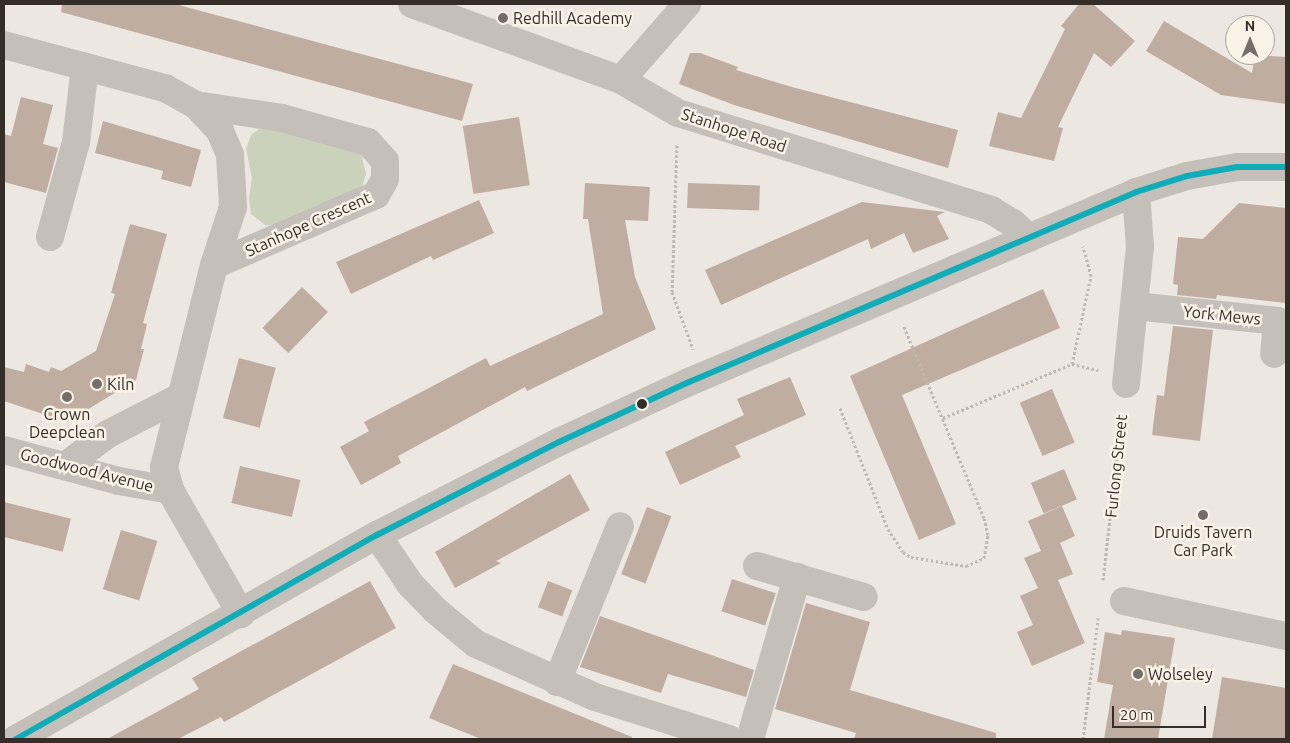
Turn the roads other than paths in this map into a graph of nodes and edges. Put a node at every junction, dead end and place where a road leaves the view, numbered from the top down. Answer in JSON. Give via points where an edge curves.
{"nodes":[{"id":1,"x":412,"y":4,"type":"edge"},
{"id":2,"x":687,"y":4,"type":"edge"},
{"id":3,"x":4,"y":45,"type":"edge"},
{"id":4,"x":85,"y":67,"type":"junction"},
{"id":5,"x":621,"y":80,"type":"junction"},
{"id":6,"x":196,"y":105,"type":"junction"},
{"id":7,"x":1286,"y":168,"type":"edge"},
{"id":8,"x":1136,"y":192,"type":"junction"},
{"id":9,"x":50,"y":237,"type":"dead end"},
{"id":10,"x":1029,"y":238,"type":"junction"},
{"id":11,"x":214,"y":265,"type":"junction"},
{"id":12,"x":1135,"y":306,"type":"junction"},
{"id":13,"x":1282,"y":322,"type":"edge"},
{"id":14,"x":1274,"y":354,"type":"dead end"},
{"id":15,"x":1126,"y":384,"type":"road end"},
{"id":16,"x":180,"y":397,"type":"junction"},
{"id":17,"x":4,"y":450,"type":"edge"},
{"id":18,"x":65,"y":466,"type":"junction"},
{"id":19,"x":170,"y":490,"type":"junction"},
{"id":20,"x":620,"y":526,"type":"dead end"},
{"id":21,"x":377,"y":535,"type":"junction"},
{"id":22,"x":756,"y":566,"type":"dead end"},
{"id":23,"x":797,"y":577,"type":"junction"},
{"id":24,"x":864,"y":597,"type":"dead end"},
{"id":25,"x":1124,"y":601,"type":"dead end"},
{"id":26,"x":241,"y":614,"type":"junction"},
{"id":27,"x":1286,"y":636,"type":"edge"},
{"id":28,"x":557,"y":682,"type":"junction"},
{"id":29,"x":16,"y":739,"type":"edge"},
{"id":30,"x":729,"y":739,"type":"edge"},
{"id":31,"x":750,"y":739,"type":"edge"}],
"edges":[{"from":1,"to":5,"type":"street","name":"Stanhope Road"},
{"from":2,"to":5,"type":"street"},
{"from":3,"to":4,"type":"street","name":"Stanhope Crescent"},
{"from":4,"to":6,"type":"street","name":"Stanhope Crescent","via":[[165,88]]},
{"from":4,"to":9,"type":"street","via":[[76,142]]},
{"from":5,"to":10,"type":"street","name":"Stanhope Road","via":[[678,113],[991,210],[1013,223]]},
{"from":6,"to":11,"type":"street","name":"Stanhope Crescent","via":[[220,131],[230,155],[233,207]]},
{"from":6,"to":11,"type":"street","name":"Stanhope Crescent","via":[[282,118],[368,142],[385,161],[385,180],[376,195]]},
{"from":7,"to":8,"type":"street","via":[[1237,168],[1187,176]]},
{"from":8,"to":10,"type":"street"},
{"from":8,"to":12,"type":"street","via":[[1140,247]]},
{"from":10,"to":21,"type":"street","via":[[703,376],[559,442]]},
{"from":11,"to":16,"type":"street","name":"Stanhope Crescent"},
{"from":12,"to":13,"type":"street","name":"York Mews"},
{"from":12,"to":15,"type":"street"},
{"from":13,"to":14,"type":"street","name":"York Mews"},
{"from":16,"to":18,"type":"street","via":[[108,434]]},
{"from":16,"to":19,"type":"street","name":"Stanhope Crescent","via":[[164,467]]},
{"from":17,"to":18,"type":"street","name":"Goodwood Avenue"},
{"from":18,"to":19,"type":"street","name":"Goodwood Avenue","via":[[119,481]]},
{"from":19,"to":26,"type":"street","name":"Stanhope Crescent"},
{"from":20,"to":28,"type":"street"},
{"from":21,"to":26,"type":"street"},
{"from":21,"to":28,"type":"street","via":[[410,584],[434,610],[476,644]]},
{"from":22,"to":23,"type":"street"},
{"from":23,"to":24,"type":"street"},
{"from":23,"to":31,"type":"street"},
{"from":25,"to":27,"type":"street"},
{"from":26,"to":29,"type":"street"},
{"from":28,"to":30,"type":"street"}]}
